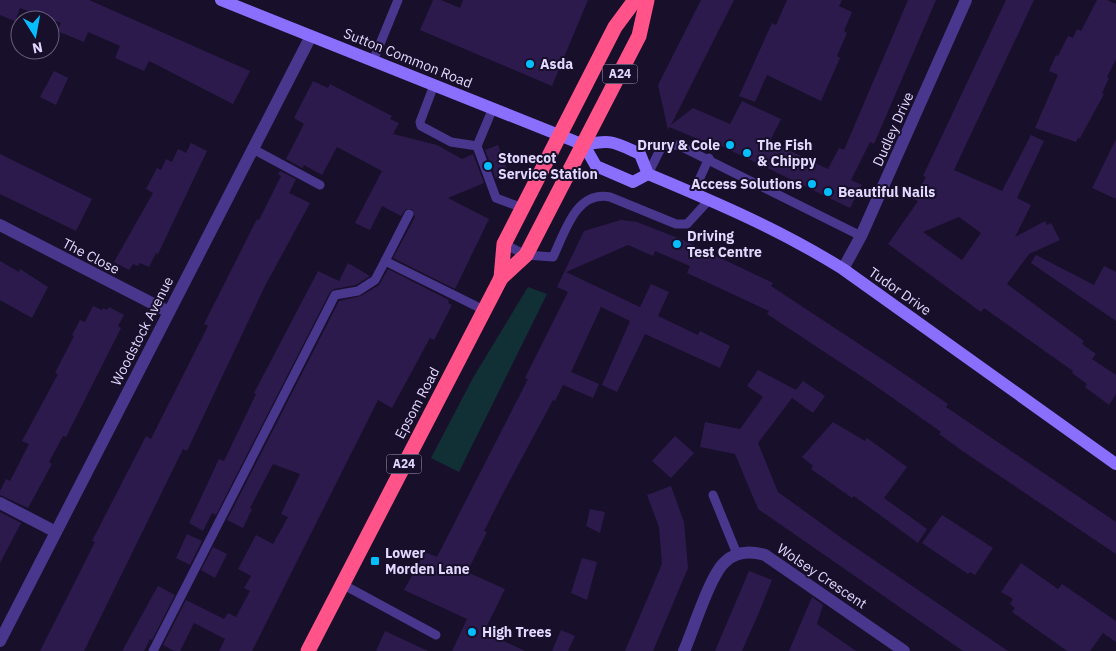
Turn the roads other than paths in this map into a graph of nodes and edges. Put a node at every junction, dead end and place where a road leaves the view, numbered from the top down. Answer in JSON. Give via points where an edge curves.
{"nodes":[{"id":1,"x":221,"y":0,"type":"edge"},
{"id":2,"x":398,"y":0,"type":"edge"},
{"id":3,"x":966,"y":0,"type":"edge"},
{"id":4,"x":631,"y":2,"type":"edge"},
{"id":5,"x":647,"y":6,"type":"edge"},
{"id":6,"x":311,"y":36,"type":"junction"},
{"id":7,"x":373,"y":60,"type":"junction"},
{"id":8,"x":434,"y":85,"type":"junction"},
{"id":9,"x":493,"y":108,"type":"junction"},
{"id":10,"x":560,"y":135,"type":"junction"},
{"id":11,"x":584,"y":145,"type":"junction"},
{"id":12,"x":477,"y":146,"type":"junction"},
{"id":13,"x":253,"y":149,"type":"junction"},
{"id":14,"x":709,"y":158,"type":"junction"},
{"id":15,"x":648,"y":174,"type":"junction"},
{"id":16,"x":320,"y":185,"type":"dead end"},
{"id":17,"x":693,"y":193,"type":"junction"},
{"id":18,"x":709,"y":200,"type":"junction"},
{"id":19,"x":522,"y":208,"type":"junction"},
{"id":20,"x":409,"y":214,"type":"dead end"},
{"id":21,"x":0,"y":225,"type":"edge"},
{"id":22,"x":861,"y":236,"type":"junction"},
{"id":23,"x":504,"y":244,"type":"junction"},
{"id":24,"x":526,"y":255,"type":"junction"},
{"id":25,"x":385,"y":261,"type":"junction"},
{"id":26,"x":843,"y":269,"type":"junction"},
{"id":27,"x":501,"y":278,"type":"junction"},
{"id":28,"x":484,"y":310,"type":"junction"},
{"id":29,"x":169,"y":312,"type":"junction"},
{"id":30,"x":1116,"y":464,"type":"edge"},
{"id":31,"x":713,"y":495,"type":"dead end"},
{"id":32,"x":0,"y":503,"type":"edge"},
{"id":33,"x":56,"y":532,"type":"junction"},
{"id":34,"x":737,"y":554,"type":"junction"},
{"id":35,"x":342,"y":584,"type":"junction"},
{"id":36,"x":436,"y":635,"type":"dead end"},
{"id":37,"x":0,"y":641,"type":"edge"},
{"id":38,"x":153,"y":651,"type":"edge"},
{"id":39,"x":308,"y":651,"type":"edge"},
{"id":40,"x":684,"y":651,"type":"edge"},
{"id":41,"x":904,"y":651,"type":"edge"}],
"edges":[{"from":1,"to":6,"type":"main road","name":"Sutton Common Road"},
{"from":2,"to":7,"type":"lane"},
{"from":3,"to":22,"type":"street","name":"Dudley Drive"},
{"from":4,"to":5,"type":"lane"},
{"from":4,"to":10,"type":"highway","number":"A24"},
{"from":5,"to":11,"type":"highway","number":"A24","via":[[639,36]]},
{"from":6,"to":7,"type":"main road","name":"Sutton Common Road"},
{"from":6,"to":13,"type":"street","name":"Woodstock Avenue"},
{"from":7,"to":8,"type":"main road","name":"Sutton Common Road"},
{"from":8,"to":9,"type":"main road","name":"Sutton Common Road"},
{"from":8,"to":12,"type":"lane","via":[[421,126],[451,142]]},
{"from":9,"to":10,"type":"main road","name":"Sutton Common Road"},
{"from":9,"to":12,"type":"lane"},
{"from":10,"to":11,"type":"main road","name":"Sutton Common Road"},
{"from":10,"to":19,"type":"highway","name":"Epsom Road","number":"A24"},
{"from":11,"to":15,"type":"main road","via":[[608,140],[640,154]]},
{"from":11,"to":15,"type":"main road","via":[[596,166],[633,182]]},
{"from":11,"to":24,"type":"highway","name":"Epsom Road","number":"A24"},
{"from":12,"to":19,"type":"lane","via":[[496,198]]},
{"from":13,"to":16,"type":"lane"},
{"from":13,"to":29,"type":"street","name":"Woodstock Avenue"},
{"from":14,"to":15,"type":"lane","via":[[678,145],[662,146]]},
{"from":14,"to":17,"type":"lane"},
{"from":14,"to":22,"type":"lane"},
{"from":15,"to":17,"type":"main road","name":"Tudor Drive"},
{"from":17,"to":18,"type":"main road","name":"Tudor Drive"},
{"from":18,"to":24,"type":"lane","via":[[687,224],[676,224],[610,197],[590,197],[577,209],[553,257]]},
{"from":18,"to":26,"type":"main road","name":"Tudor Drive","via":[[778,231]]},
{"from":19,"to":23,"type":"highway","name":"Epsom Road","number":"A24"},
{"from":20,"to":25,"type":"lane"},
{"from":21,"to":29,"type":"street","name":"The Close"},
{"from":22,"to":26,"type":"street","name":"Dudley Drive"},
{"from":23,"to":24,"type":"lane"},
{"from":23,"to":27,"type":"highway","name":"Epsom Road","number":"A24"},
{"from":24,"to":27,"type":"highway","name":"Epsom Road","number":"A24"},
{"from":25,"to":28,"type":"lane"},
{"from":25,"to":38,"type":"lane","via":[[375,280],[358,291],[335,295]]},
{"from":26,"to":30,"type":"main road","name":"Tudor Drive"},
{"from":27,"to":28,"type":"highway","name":"Epsom Road","number":"A24"},
{"from":28,"to":35,"type":"highway","name":"Epsom Road","number":"A24"},
{"from":29,"to":33,"type":"street","name":"Woodstock Avenue"},
{"from":31,"to":34,"type":"lane"},
{"from":32,"to":33,"type":"street"},
{"from":33,"to":37,"type":"street","name":"Woodstock Avenue"},
{"from":34,"to":40,"type":"street","via":[[724,562],[716,576]]},
{"from":34,"to":41,"type":"street","name":"Wolsey Crescent","via":[[753,552],[765,555]]},
{"from":35,"to":36,"type":"lane"},
{"from":35,"to":39,"type":"highway","name":"Epsom Road","number":"A24"}]}
